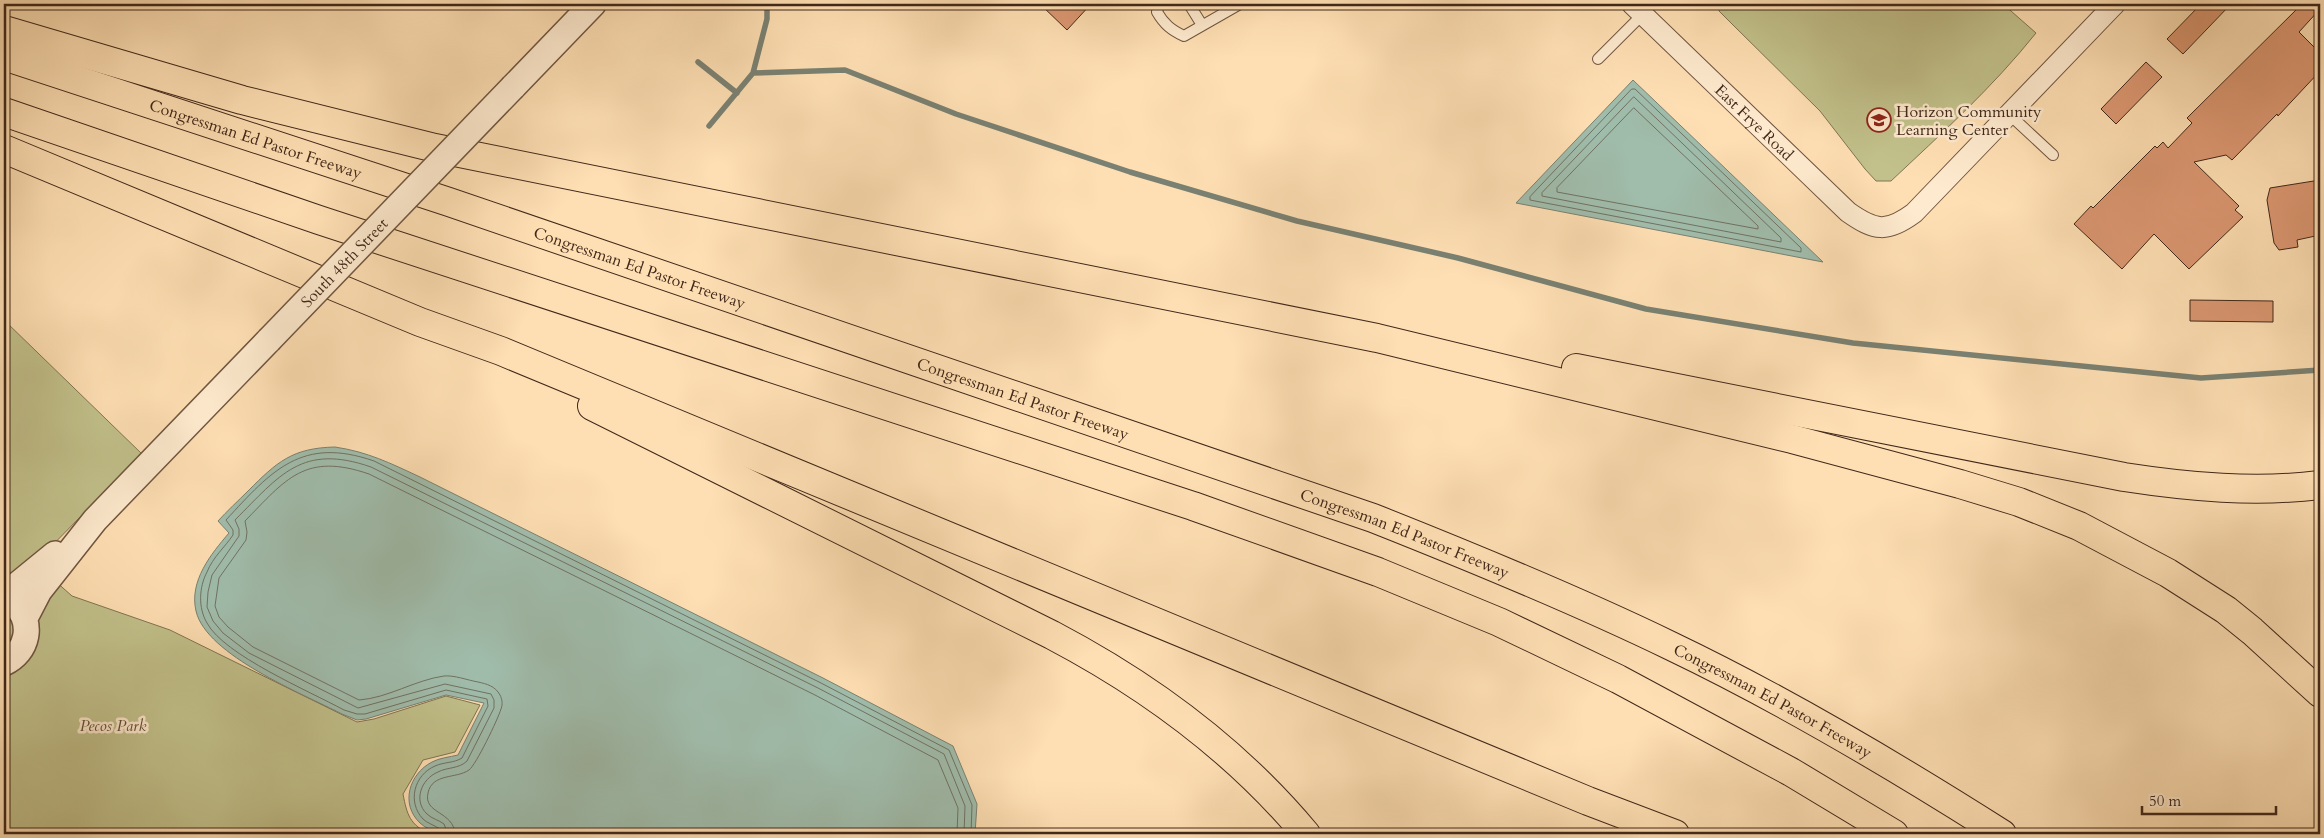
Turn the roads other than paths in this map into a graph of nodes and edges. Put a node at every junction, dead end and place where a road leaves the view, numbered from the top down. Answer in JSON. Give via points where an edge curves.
{"nodes":[{"id":1,"x":593,"y":4,"type":"edge"},
{"id":2,"x":1158,"y":4,"type":"edge"},
{"id":3,"x":1189,"y":4,"type":"edge"},
{"id":4,"x":1240,"y":4,"type":"edge"},
{"id":5,"x":2115,"y":4,"type":"edge"},
{"id":6,"x":1637,"y":9,"type":"edge"},
{"id":7,"x":1202,"y":25,"type":"junction"},
{"id":8,"x":4,"y":30,"type":"edge"},
{"id":9,"x":4,"y":56,"type":"edge"},
{"id":10,"x":1598,"y":59,"type":"dead end"},
{"id":11,"x":4,"y":112,"type":"edge"},
{"id":12,"x":2010,"y":115,"type":"junction"},
{"id":13,"x":4,"y":149,"type":"edge"},
{"id":14,"x":2053,"y":155,"type":"dead end"},
{"id":15,"x":420,"y":322,"type":"junction"},
{"id":16,"x":1377,"y":338,"type":"junction"},
{"id":17,"x":2320,"y":485,"type":"edge"},
{"id":18,"x":95,"y":520,"type":"junction"},
{"id":19,"x":4,"y":592,"type":"edge"},
{"id":20,"x":4,"y":596,"type":"edge"},
{"id":21,"x":25,"y":618,"type":"junction"},
{"id":22,"x":4,"y":663,"type":"edge"},
{"id":23,"x":2320,"y":694,"type":"edge"},
{"id":24,"x":1306,"y":834,"type":"edge"},
{"id":25,"x":1675,"y":834,"type":"edge"},
{"id":26,"x":1894,"y":834,"type":"edge"},
{"id":27,"x":2002,"y":834,"type":"edge"}],
"edges":[{"from":1,"to":18,"type":"street","name":"South 48th Street","bridge":true},
{"from":2,"to":7,"type":"lane","via":[[1157,12],[1171,31],[1184,36]]},
{"from":3,"to":7,"type":"lane"},
{"from":4,"to":7,"type":"lane"},
{"from":5,"to":12,"type":"street"},
{"from":6,"to":10,"type":"lane"},
{"from":6,"to":12,"type":"street","name":"East Frye Road","via":[[1848,212],[1867,226],[1899,224],[1914,213]]},
{"from":8,"to":16,"type":"highway","via":[[242,100],[483,159]]},
{"from":9,"to":27,"type":"highway","name":"Congressman Ed Pastor Freeway","via":[[440,199],[1373,518],[1495,567],[1681,651],[1844,738]]},
{"from":11,"to":26,"type":"highway","via":[[328,223],[1193,506],[1369,569],[1499,622],[1618,678],[1791,772]]},
{"from":12,"to":14,"type":"lane"},
{"from":13,"to":15,"type":"highway"},
{"from":15,"to":24,"type":"highway","via":[[1108,665],[1209,736],[1255,778]]},
{"from":15,"to":25,"type":"highway","via":[[501,350],[1588,801]]},
{"from":16,"to":17,"type":"highway","via":[[1486,350],[2124,477],[2220,488]]},
{"from":16,"to":23,"type":"highway","via":[[1898,466],[2019,502],[2110,540],[2197,591],[2275,650]]},
{"from":18,"to":19,"type":"street","name":"South 48th Street","via":[[29,576]]},
{"from":18,"to":21,"type":"street","name":"South 48th Street","via":[[39,591]]},
{"from":20,"to":21,"type":"street","via":[[18,606]]},
{"from":21,"to":22,"type":"street","via":[[27,633],[22,647]]}]}
